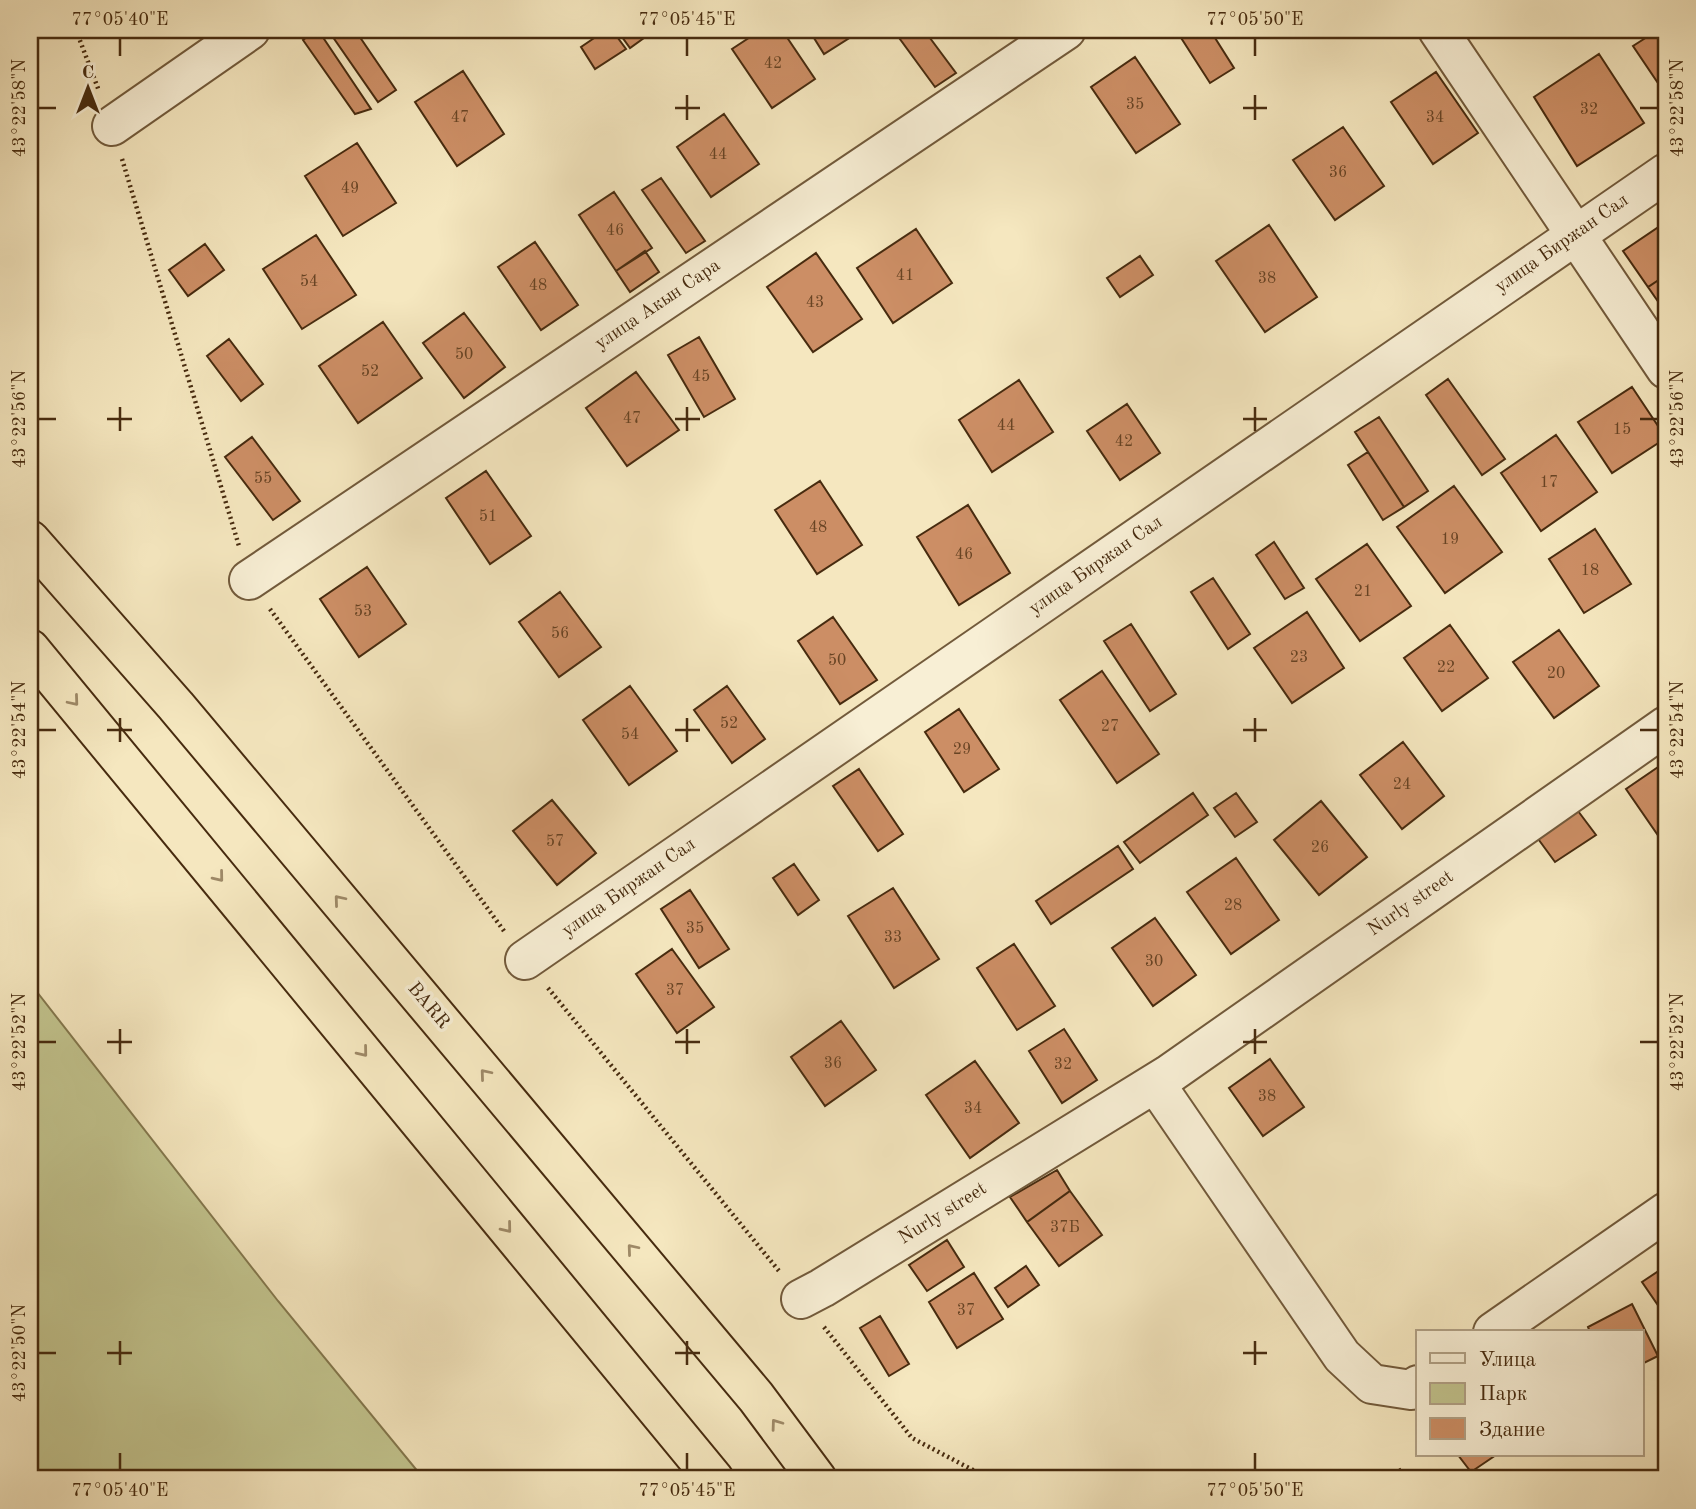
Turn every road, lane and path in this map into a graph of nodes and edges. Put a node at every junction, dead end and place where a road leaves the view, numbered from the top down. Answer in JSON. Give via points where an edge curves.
{"nodes":[{"id":1,"x":76,"y":30,"type":"edge"},
{"id":2,"x":250,"y":30,"type":"edge"},
{"id":3,"x":1066,"y":30,"type":"edge"},
{"id":4,"x":1438,"y":30,"type":"edge"},
{"id":5,"x":112,"y":126,"type":"junction"},
{"id":6,"x":1666,"y":173,"type":"edge"},
{"id":7,"x":1576,"y":235,"type":"junction"},
{"id":8,"x":1666,"y":369,"type":"edge"},
{"id":9,"x":30,"y":540,"type":"edge"},
{"id":10,"x":249,"y":580,"type":"junction"},
{"id":11,"x":30,"y":649,"type":"edge"},
{"id":12,"x":1666,"y":726,"type":"edge"},
{"id":13,"x":525,"y":960,"type":"junction"},
{"id":14,"x":1155,"y":1083,"type":"junction"},
{"id":15,"x":1666,"y":1212,"type":"edge"},
{"id":16,"x":801,"y":1299,"type":"junction"},
{"id":17,"x":1496,"y":1330,"type":"edge"},
{"id":18,"x":1416,"y":1386,"type":"edge"},
{"id":19,"x":714,"y":1479,"type":"edge"},
{"id":20,"x":817,"y":1479,"type":"edge"},
{"id":21,"x":990,"y":1479,"type":"edge"}],
"edges":[{"from":1,"to":5,"type":"path"},
{"from":2,"to":5,"type":"street"},
{"from":3,"to":10,"type":"street","name":"улица Акын Сара"},
{"from":4,"to":7,"type":"street"},
{"from":5,"to":10,"type":"path"},
{"from":6,"to":7,"type":"street","name":"улица Биржан Сал"},
{"from":7,"to":8,"type":"street"},
{"from":7,"to":13,"type":"street","name":"улица Биржан Сал"},
{"from":20,"to":9,"type":"highway","name":"BARR","one_way":true,"via":[[756,1397],[614,1227],[176,706]]},
{"from":10,"to":13,"type":"path"},
{"from":11,"to":19,"type":"highway","one_way":true},
{"from":12,"to":14,"type":"street","name":"Nurly street"},
{"from":13,"to":16,"type":"path"},
{"from":14,"to":16,"type":"street","name":"Nurly street"},
{"from":14,"to":18,"type":"street","via":[[1342,1356],[1372,1384],[1410,1390]]},
{"from":15,"to":17,"type":"street"},
{"from":16,"to":21,"type":"path","via":[[912,1438]]}]}
